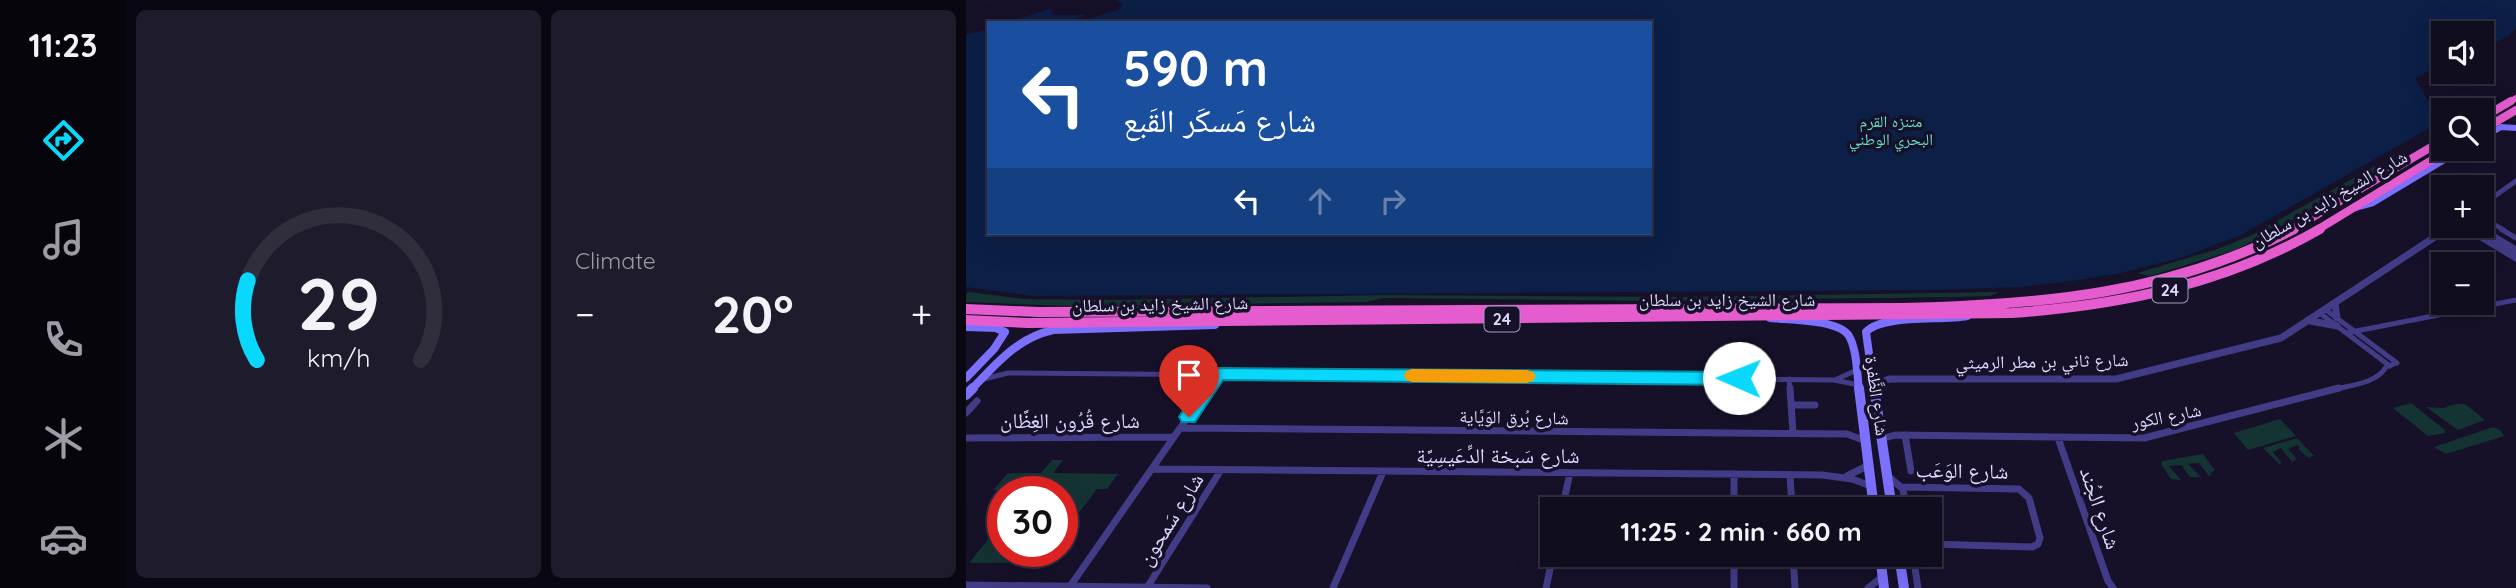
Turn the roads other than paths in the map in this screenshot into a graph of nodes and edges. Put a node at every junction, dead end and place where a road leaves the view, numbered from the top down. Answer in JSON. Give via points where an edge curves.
{"nodes":[{"id":1,"x":2516,"y":98,"type":"edge"},
{"id":2,"x":2516,"y":110,"type":"edge"},
{"id":3,"x":2494,"y":111,"type":"edge"},
{"id":4,"x":2494,"y":123,"type":"edge"},
{"id":5,"x":2516,"y":128,"type":"edge"},
{"id":6,"x":2494,"y":131,"type":"edge"},
{"id":7,"x":2431,"y":147,"type":"edge"},
{"id":8,"x":2431,"y":160,"type":"edge"},
{"id":9,"x":2443,"y":161,"type":"edge"},
{"id":10,"x":2516,"y":181,"type":"edge"},
{"id":11,"x":2494,"y":197,"type":"edge"},
{"id":12,"x":2349,"y":209,"type":"junction"},
{"id":13,"x":2494,"y":225,"type":"edge"},
{"id":14,"x":2494,"y":236,"type":"edge"},
{"id":15,"x":2432,"y":238,"type":"edge"},
{"id":16,"x":2487,"y":238,"type":"edge"},
{"id":17,"x":2516,"y":244,"type":"edge"},
{"id":18,"x":2516,"y":258,"type":"edge"},
{"id":19,"x":2516,"y":300,"type":"edge"},
{"id":20,"x":2335,"y":304,"type":"junction"},
{"id":21,"x":966,"y":309,"type":"edge"},
{"id":22,"x":2324,"y":312,"type":"junction"},
{"id":23,"x":1976,"y":314,"type":"junction"},
{"id":24,"x":1763,"y":317,"type":"junction"},
{"id":25,"x":966,"y":320,"type":"edge"},
{"id":26,"x":1240,"y":321,"type":"junction"},
{"id":27,"x":2310,"y":321,"type":"junction"},
{"id":28,"x":2337,"y":323,"type":"junction"},
{"id":29,"x":966,"y":327,"type":"edge"},
{"id":30,"x":2354,"y":331,"type":"junction"},
{"id":31,"x":2346,"y":333,"type":"junction"},
{"id":32,"x":1867,"y":346,"type":"junction"},
{"id":33,"x":1852,"y":347,"type":"junction"},
{"id":34,"x":981,"y":363,"type":"junction"},
{"id":35,"x":997,"y":364,"type":"junction"},
{"id":36,"x":2394,"y":364,"type":"junction"},
{"id":37,"x":1870,"y":368,"type":"junction"},
{"id":38,"x":1857,"y":370,"type":"junction"},
{"id":39,"x":1008,"y":373,"type":"junction"},
{"id":40,"x":1218,"y":374,"type":"junction"},
{"id":41,"x":966,"y":378,"type":"edge"},
{"id":42,"x":1788,"y":379,"type":"junction"},
{"id":43,"x":1889,"y":379,"type":"junction"},
{"id":44,"x":981,"y":380,"type":"junction"},
{"id":45,"x":1835,"y":380,"type":"junction"},
{"id":46,"x":1859,"y":385,"type":"junction"},
{"id":47,"x":1873,"y":386,"type":"junction"},
{"id":48,"x":966,"y":395,"type":"edge"},
{"id":49,"x":977,"y":401,"type":"dead end"},
{"id":50,"x":1791,"y":405,"type":"junction"},
{"id":51,"x":1815,"y":405,"type":"dead end"},
{"id":52,"x":966,"y":413,"type":"edge"},
{"id":53,"x":1864,"y":424,"type":"junction"},
{"id":54,"x":1181,"y":428,"type":"junction"},
{"id":55,"x":1793,"y":433,"type":"junction"},
{"id":56,"x":1847,"y":434,"type":"junction"},
{"id":57,"x":1881,"y":434,"type":"junction"},
{"id":58,"x":1905,"y":435,"type":"junction"},
{"id":59,"x":1174,"y":437,"type":"junction"},
{"id":60,"x":966,"y":438,"type":"edge"},
{"id":61,"x":2058,"y":438,"type":"junction"},
{"id":62,"x":1866,"y":441,"type":"junction"},
{"id":63,"x":1869,"y":465,"type":"junction"},
{"id":64,"x":1152,"y":469,"type":"junction"},
{"id":65,"x":1221,"y":470,"type":"junction"},
{"id":66,"x":1911,"y":471,"type":"dead end"},
{"id":67,"x":1383,"y":472,"type":"junction"},
{"id":68,"x":1570,"y":473,"type":"junction"},
{"id":69,"x":1734,"y":474,"type":"junction"},
{"id":70,"x":1887,"y":474,"type":"junction"},
{"id":71,"x":1790,"y":475,"type":"junction"},
{"id":72,"x":1844,"y":476,"type":"junction"},
{"id":73,"x":1872,"y":487,"type":"junction"},
{"id":74,"x":1901,"y":487,"type":"junction"},
{"id":75,"x":1565,"y":497,"type":"edge"},
{"id":76,"x":1734,"y":497,"type":"edge"},
{"id":77,"x":1791,"y":497,"type":"edge"},
{"id":78,"x":1873,"y":497,"type":"edge"},
{"id":79,"x":1890,"y":497,"type":"edge"},
{"id":80,"x":1903,"y":497,"type":"edge"},
{"id":81,"x":1942,"y":544,"type":"edge"},
{"id":82,"x":1550,"y":567,"type":"edge"},
{"id":83,"x":1734,"y":567,"type":"edge"},
{"id":84,"x":1794,"y":567,"type":"edge"},
{"id":85,"x":1901,"y":567,"type":"edge"},
{"id":86,"x":1915,"y":567,"type":"edge"},
{"id":87,"x":1884,"y":582,"type":"edge"},
{"id":88,"x":966,"y":585,"type":"edge"},
{"id":89,"x":1071,"y":585,"type":"junction"},
{"id":90,"x":1148,"y":586,"type":"junction"},
{"id":91,"x":1207,"y":588,"type":"edge"},
{"id":92,"x":1333,"y":588,"type":"edge"},
{"id":93,"x":1546,"y":588,"type":"edge"},
{"id":94,"x":1734,"y":588,"type":"edge"},
{"id":95,"x":1795,"y":588,"type":"edge"},
{"id":96,"x":1868,"y":588,"type":"edge"},
{"id":97,"x":1905,"y":588,"type":"edge"},
{"id":98,"x":1919,"y":588,"type":"edge"},
{"id":99,"x":2113,"y":588,"type":"edge"}],
"edges":[{"from":1,"to":3,"type":"highway"},
{"from":2,"to":4,"type":"highway"},
{"from":5,"to":6,"type":"main road"},
{"from":7,"to":21,"type":"highway","name":"شارع الشيخ زايد بن سلطان","number":"24","via":[[2237,256],[2143,285],[2051,300],[1869,307]]},
{"from":8,"to":12,"type":"highway","name":"شارع الشيخ زايد بن سلطان","number":"24"},
{"from":9,"to":12,"type":"main road","via":[[2375,202]]},
{"from":10,"to":11,"type":"street"},
{"from":12,"to":23,"type":"highway","name":"شارع الشيخ زايد بن سلطان","number":"24","via":[[2268,256],[2178,288],[2083,307]]},
{"from":13,"to":17,"type":"street"},
{"from":14,"to":17,"type":"street"},
{"from":15,"to":20,"type":"street","name":"شارع ثاني بن مطر الرميثي"},
{"from":16,"to":18,"type":"street"},
{"from":19,"to":30,"type":"street"},
{"from":20,"to":22,"type":"street","name":"شارع ثاني بن مطر الرميثي"},
{"from":20,"to":28,"type":"street"},
{"from":22,"to":27,"type":"street","name":"شارع ثاني بن مطر الرميثي"},
{"from":22,"to":28,"type":"street"},
{"from":23,"to":24,"type":"highway","name":"شارع الشيخ زايد بن سلطان","number":"24"},
{"from":23,"to":32,"type":"main road","name":"شارع الظَّفرة","via":[[1877,324],[1867,330]]},
{"from":24,"to":26,"type":"highway","name":"شارع الشيخ زايد بن سلطان","number":"24"},
{"from":24,"to":33,"type":"main road","name":"شارع الظَّفرة","via":[[1832,324],[1846,332]]},
{"from":25,"to":26,"type":"highway","name":"شارع الشيخ زايد بن سلطان","number":"24"},
{"from":26,"to":35,"type":"main road","via":[[1045,331],[1026,338]]},
{"from":27,"to":28,"type":"street"},
{"from":27,"to":43,"type":"street","name":"شارع ثاني بن مطر الرميثي","via":[[2281,338],[2124,378]]},
{"from":28,"to":30,"type":"street"},
{"from":28,"to":31,"type":"street"},
{"from":29,"to":34,"type":"main road","via":[[1005,332]]},
{"from":30,"to":31,"type":"street"},
{"from":30,"to":36,"type":"street"},
{"from":31,"to":36,"type":"street"},
{"from":32,"to":33,"type":"main road"},
{"from":32,"to":37,"type":"main road","name":"شارع الظَّفرة"},
{"from":33,"to":38,"type":"main road","name":"شارع الظَّفرة"},
{"from":34,"to":35,"type":"main road","via":[[1002,356]]},
{"from":34,"to":41,"type":"main road"},
{"from":35,"to":39,"type":"street"},
{"from":35,"to":44,"type":"main road"},
{"from":36,"to":61,"type":"street","name":"شارع الكور","via":[[2374,379],[2150,437]]},
{"from":37,"to":43,"type":"street"},
{"from":37,"to":47,"type":"main road","name":"شارع الظَّفرة"},
{"from":38,"to":45,"type":"street"},
{"from":38,"to":46,"type":"main road","name":"شارع الظَّفرة"},
{"from":39,"to":40,"type":"street"},
{"from":39,"to":44,"type":"street"},
{"from":40,"to":42,"type":"street"},
{"from":40,"to":54,"type":"street"},
{"from":42,"to":45,"type":"street"},
{"from":42,"to":50,"type":"street"},
{"from":43,"to":47,"type":"street","name":"شارع ثاني بن مطر الرميثي"},
{"from":44,"to":48,"type":"main road"},
{"from":45,"to":46,"type":"street"},
{"from":46,"to":53,"type":"main road","name":"شارع الظَّفرة"},
{"from":47,"to":57,"type":"main road","name":"شارع الظَّفرة"},
{"from":49,"to":52,"type":"street","name":"شارع قُرُون الغِظَّان"},
{"from":50,"to":51,"type":"street"},
{"from":50,"to":55,"type":"street"},
{"from":53,"to":56,"type":"street"},
{"from":53,"to":62,"type":"main road","name":"شارع الظَّفرة"},
{"from":54,"to":55,"type":"street","name":"شارع بُرق الوَيَّاية"},
{"from":54,"to":59,"type":"street"},
{"from":55,"to":56,"type":"street","name":"شارع بُرق الوَيَّاية"},
{"from":56,"to":62,"type":"street","name":"شارع بُرق الوَيَّاية"},
{"from":57,"to":58,"type":"street","name":"شارع الكور"},
{"from":57,"to":70,"type":"main road","name":"شارع الظَّفرة"},
{"from":58,"to":61,"type":"street","name":"شارع الكور"},
{"from":58,"to":66,"type":"street","name":"شارع الظَّفرة"},
{"from":59,"to":60,"type":"street","name":"شارع قُرُون الغِظَّان"},
{"from":59,"to":64,"type":"street"},
{"from":61,"to":99,"type":"street","name":"شارع الجُند"},
{"from":62,"to":63,"type":"main road","name":"شارع الظَّفرة"},
{"from":63,"to":72,"type":"street","name":"شارع سَبخة الدِّعَيسِيَّة"},
{"from":63,"to":73,"type":"main road","name":"شارع الظَّفرة"},
{"from":64,"to":65,"type":"street","name":"شارع سَبخة الدِّعَيسِيَّة"},
{"from":64,"to":89,"type":"street"},
{"from":65,"to":67,"type":"street","name":"شارع سَبخة الدِّعَيسِيَّة"},
{"from":65,"to":90,"type":"street","name":"شارع سَمحون"},
{"from":67,"to":68,"type":"street","name":"شارع سَبخة الدِّعَيسِيَّة"},
{"from":67,"to":92,"type":"street"},
{"from":68,"to":69,"type":"street","name":"شارع سَبخة الدِّعَيسِيَّة"},
{"from":68,"to":75,"type":"street"},
{"from":69,"to":71,"type":"street","name":"شارع سَبخة الدِّعَيسِيَّة"},
{"from":69,"to":76,"type":"street"},
{"from":70,"to":74,"type":"street"},
{"from":70,"to":79,"type":"main road","name":"شارع الظَّفرة"},
{"from":71,"to":72,"type":"street","name":"شارع سَبخة الدِّعَيسِيَّة"},
{"from":71,"to":77,"type":"street"},
{"from":72,"to":73,"type":"street","name":"شارع سَبخة الدِّعَيسِيَّة"},
{"from":73,"to":78,"type":"main road","name":"شارع الظَّفرة"},
{"from":74,"to":80,"type":"street"},
{"from":74,"to":81,"type":"street","name":"شارع الوَعَب","via":[[2019,489],[2029,498],[2040,541],[2032,547]]},
{"from":82,"to":93,"type":"street"},
{"from":83,"to":94,"type":"street"},
{"from":84,"to":95,"type":"street"},
{"from":85,"to":97,"type":"main road"},
{"from":86,"to":98,"type":"street"},
{"from":87,"to":96,"type":"street"},
{"from":88,"to":89,"type":"street"},
{"from":89,"to":90,"type":"street"},
{"from":90,"to":91,"type":"street"}]}
